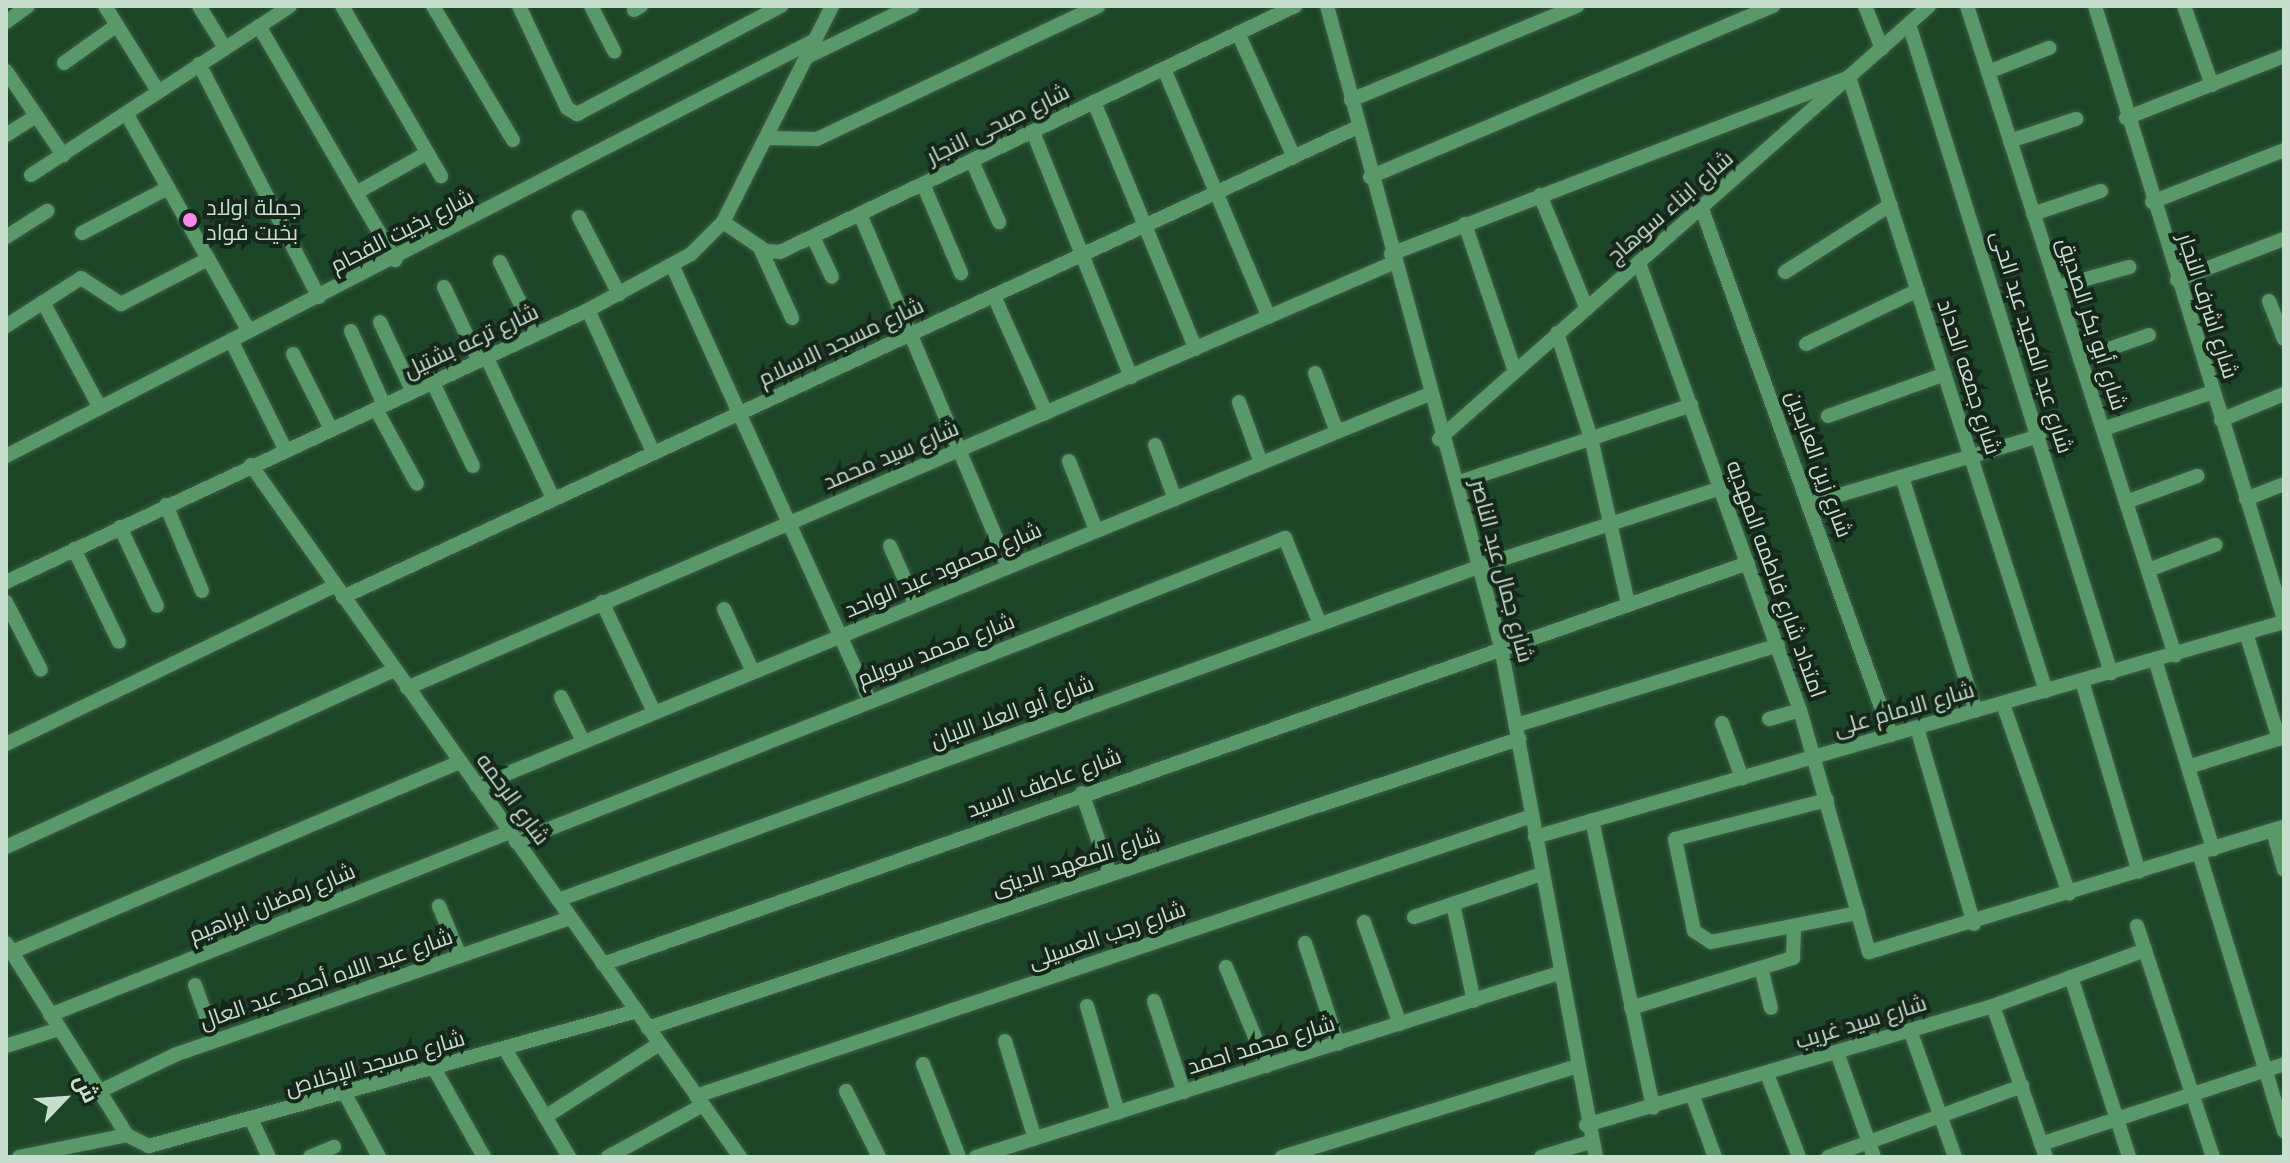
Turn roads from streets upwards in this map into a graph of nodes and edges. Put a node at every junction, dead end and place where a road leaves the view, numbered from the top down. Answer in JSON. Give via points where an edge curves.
{"nodes":[{"id":1,"x":28,"y":6,"type":"edge"},
{"id":2,"x":105,"y":6,"type":"edge"},
{"id":3,"x":199,"y":6,"type":"edge"},
{"id":4,"x":290,"y":6,"type":"edge"},
{"id":5,"x":342,"y":6,"type":"edge"},
{"id":6,"x":433,"y":6,"type":"edge"},
{"id":7,"x":519,"y":6,"type":"edge"},
{"id":8,"x":591,"y":6,"type":"edge"},
{"id":9,"x":781,"y":6,"type":"edge"},
{"id":10,"x":832,"y":6,"type":"edge"},
{"id":11,"x":912,"y":6,"type":"edge"},
{"id":12,"x":1098,"y":6,"type":"edge"},
{"id":13,"x":1295,"y":6,"type":"edge"},
{"id":14,"x":1577,"y":6,"type":"edge"},
{"id":15,"x":1773,"y":6,"type":"edge"},
{"id":16,"x":1865,"y":6,"type":"edge"},
{"id":17,"x":1929,"y":6,"type":"edge"},
{"id":18,"x":1967,"y":6,"type":"edge"},
{"id":19,"x":2184,"y":6,"type":"edge"},
{"id":20,"x":2097,"y":7,"type":"edge"},
{"id":21,"x":1332,"y":8,"type":"edge"},
{"id":22,"x":264,"y":17,"type":"edge"},
{"id":23,"x":6,"y":22,"type":"edge"},
{"id":24,"x":1909,"y":24,"type":"junction"},
{"id":25,"x":117,"y":25,"type":"junction"},
{"id":26,"x":1238,"y":33,"type":"junction"},
{"id":27,"x":815,"y":40,"type":"junction"},
{"id":28,"x":225,"y":48,"type":"junction"},
{"id":29,"x":2049,"y":48,"type":"dead end"},
{"id":30,"x":1882,"y":49,"type":"junction"},
{"id":31,"x":614,"y":51,"type":"dead end"},
{"id":32,"x":2284,"y":56,"type":"edge"},
{"id":33,"x":807,"y":57,"type":"junction"},
{"id":34,"x":64,"y":63,"type":"dead end"},
{"id":35,"x":199,"y":64,"type":"junction"},
{"id":36,"x":1164,"y":69,"type":"junction"},
{"id":37,"x":6,"y":71,"type":"edge"},
{"id":38,"x":1988,"y":72,"type":"junction"},
{"id":39,"x":1849,"y":77,"type":"junction"},
{"id":40,"x":2212,"y":85,"type":"junction"},
{"id":41,"x":158,"y":91,"type":"junction"},
{"id":42,"x":1351,"y":100,"type":"junction"},
{"id":43,"x":1094,"y":102,"type":"junction"},
{"id":44,"x":126,"y":113,"type":"junction"},
{"id":45,"x":36,"y":116,"type":"junction"},
{"id":46,"x":2126,"y":118,"type":"junction"},
{"id":47,"x":2076,"y":119,"type":"dead end"},
{"id":48,"x":1358,"y":127,"type":"junction"},
{"id":49,"x":1033,"y":132,"type":"junction"},
{"id":50,"x":6,"y":135,"type":"edge"},
{"id":51,"x":767,"y":138,"type":"junction"},
{"id":52,"x":513,"y":140,"type":"dead end"},
{"id":53,"x":2010,"y":141,"type":"junction"},
{"id":54,"x":2284,"y":150,"type":"edge"},
{"id":55,"x":427,"y":153,"type":"junction"},
{"id":56,"x":63,"y":155,"type":"junction"},
{"id":57,"x":1294,"y":157,"type":"junction"},
{"id":58,"x":972,"y":161,"type":"junction"},
{"id":59,"x":31,"y":175,"type":"dead end"},
{"id":60,"x":441,"y":176,"type":"dead end"},
{"id":61,"x":1370,"y":177,"type":"junction"},
{"id":62,"x":923,"y":184,"type":"junction"},
{"id":63,"x":168,"y":188,"type":"junction"},
{"id":64,"x":2101,"y":191,"type":"dead end"},
{"id":65,"x":356,"y":193,"type":"junction"},
{"id":66,"x":1216,"y":194,"type":"junction"},
{"id":67,"x":1540,"y":195,"type":"junction"},
{"id":68,"x":2152,"y":202,"type":"junction"},
{"id":69,"x":1890,"y":205,"type":"junction"},
{"id":70,"x":1702,"y":209,"type":"junction"},
{"id":71,"x":47,"y":211,"type":"dead end"},
{"id":72,"x":860,"y":214,"type":"junction"},
{"id":73,"x":2033,"y":214,"type":"junction"},
{"id":74,"x":579,"y":217,"type":"dead end"},
{"id":75,"x":723,"y":222,"type":"junction"},
{"id":76,"x":999,"y":222,"type":"dead end"},
{"id":77,"x":1465,"y":224,"type":"junction"},
{"id":78,"x":1146,"y":226,"type":"junction"},
{"id":79,"x":82,"y":233,"type":"dead end"},
{"id":80,"x":6,"y":237,"type":"edge"},
{"id":81,"x":813,"y":237,"type":"junction"},
{"id":82,"x":2284,"y":239,"type":"edge"},
{"id":83,"x":760,"y":248,"type":"junction"},
{"id":84,"x":1082,"y":255,"type":"junction"},
{"id":85,"x":1392,"y":258,"type":"junction"},
{"id":86,"x":208,"y":259,"type":"junction"},
{"id":87,"x":395,"y":260,"type":"junction"},
{"id":88,"x":500,"y":262,"type":"dead end"},
{"id":89,"x":1639,"y":263,"type":"junction"},
{"id":90,"x":672,"y":265,"type":"junction"},
{"id":91,"x":2129,"y":267,"type":"dead end"},
{"id":92,"x":1785,"y":272,"type":"dead end"},
{"id":93,"x":961,"y":273,"type":"dead end"},
{"id":94,"x":832,"y":277,"type":"dead end"},
{"id":95,"x":2177,"y":280,"type":"junction"},
{"id":96,"x":444,"y":287,"type":"dead end"},
{"id":97,"x":2057,"y":287,"type":"junction"},
{"id":98,"x":1918,"y":290,"type":"junction"},
{"id":99,"x":619,"y":294,"type":"junction"},
{"id":100,"x":994,"y":296,"type":"junction"},
{"id":101,"x":319,"y":297,"type":"junction"},
{"id":102,"x":2269,"y":301,"type":"dead end"},
{"id":103,"x":43,"y":302,"type":"junction"},
{"id":104,"x":1587,"y":309,"type":"junction"},
{"id":105,"x":588,"y":310,"type":"junction"},
{"id":106,"x":1269,"y":317,"type":"junction"},
{"id":107,"x":792,"y":318,"type":"dead end"},
{"id":108,"x":380,"y":322,"type":"dead end"},
{"id":109,"x":6,"y":326,"type":"edge"},
{"id":110,"x":249,"y":331,"type":"junction"},
{"id":111,"x":351,"y":331,"type":"dead end"},
{"id":112,"x":1557,"y":333,"type":"junction"},
{"id":113,"x":910,"y":334,"type":"junction"},
{"id":114,"x":536,"y":335,"type":"junction"},
{"id":115,"x":2149,"y":335,"type":"dead end"},
{"id":116,"x":2284,"y":339,"type":"edge"},
{"id":117,"x":231,"y":340,"type":"junction"},
{"id":118,"x":1806,"y":344,"type":"dead end"},
{"id":119,"x":1196,"y":349,"type":"junction"},
{"id":120,"x":293,"y":354,"type":"dead end"},
{"id":121,"x":483,"y":359,"type":"junction"},
{"id":122,"x":2080,"y":359,"type":"junction"},
{"id":123,"x":1515,"y":372,"type":"junction"},
{"id":124,"x":1315,"y":373,"type":"dead end"},
{"id":125,"x":1945,"y":374,"type":"junction"},
{"id":126,"x":1131,"y":377,"type":"junction"},
{"id":127,"x":433,"y":383,"type":"junction"},
{"id":128,"x":413,"y":392,"type":"junction"},
{"id":129,"x":2213,"y":392,"type":"junction"},
{"id":130,"x":2284,"y":394,"type":"edge"},
{"id":131,"x":1427,"y":395,"type":"junction"},
{"id":132,"x":1239,"y":402,"type":"dead end"},
{"id":133,"x":1691,"y":405,"type":"junction"},
{"id":134,"x":99,"y":406,"type":"junction"},
{"id":135,"x":380,"y":407,"type":"junction"},
{"id":136,"x":739,"y":413,"type":"junction"},
{"id":137,"x":1046,"y":413,"type":"junction"},
{"id":138,"x":1828,"y":416,"type":"dead end"},
{"id":139,"x":2221,"y":420,"type":"junction"},
{"id":140,"x":331,"y":429,"type":"junction"},
{"id":141,"x":2103,"y":429,"type":"junction"},
{"id":142,"x":1337,"y":432,"type":"junction"},
{"id":143,"x":2039,"y":436,"type":"junction"},
{"id":144,"x":1591,"y":438,"type":"junction"},
{"id":145,"x":1439,"y":439,"type":"junction"},
{"id":146,"x":1155,"y":445,"type":"dead end"},
{"id":147,"x":285,"y":449,"type":"junction"},
{"id":148,"x":959,"y":450,"type":"junction"},
{"id":149,"x":653,"y":452,"type":"junction"},
{"id":150,"x":6,"y":456,"type":"edge"},
{"id":151,"x":1971,"y":456,"type":"junction"},
{"id":152,"x":1069,"y":461,"type":"dead end"},
{"id":153,"x":1261,"y":463,"type":"junction"},
{"id":154,"x":251,"y":465,"type":"junction"},
{"id":155,"x":473,"y":466,"type":"dead end"},
{"id":156,"x":2197,"y":476,"type":"dead end"},
{"id":157,"x":1902,"y":477,"type":"junction"},
{"id":158,"x":1457,"y":483,"type":"junction"},
{"id":159,"x":417,"y":484,"type":"dead end"},
{"id":160,"x":2284,"y":484,"type":"edge"},
{"id":161,"x":1721,"y":488,"type":"junction"},
{"id":162,"x":553,"y":498,"type":"junction"},
{"id":163,"x":1175,"y":499,"type":"junction"},
{"id":164,"x":2246,"y":499,"type":"junction"},
{"id":165,"x":2126,"y":502,"type":"junction"},
{"id":166,"x":1812,"y":503,"type":"junction"},
{"id":167,"x":166,"y":505,"type":"junction"},
{"id":168,"x":1612,"y":522,"type":"junction"},
{"id":169,"x":789,"y":523,"type":"junction"},
{"id":170,"x":120,"y":527,"type":"junction"},
{"id":171,"x":1096,"y":530,"type":"junction"},
{"id":172,"x":2215,"y":545,"type":"dead end"},
{"id":173,"x":890,"y":546,"type":"dead end"},
{"id":174,"x":74,"y":549,"type":"junction"},
{"id":175,"x":1748,"y":563,"type":"junction"},
{"id":176,"x":1008,"y":566,"type":"junction"},
{"id":177,"x":1481,"y":566,"type":"junction"},
{"id":178,"x":2148,"y":570,"type":"junction"},
{"id":179,"x":6,"y":582,"type":"edge"},
{"id":180,"x":202,"y":591,"type":"dead end"},
{"id":181,"x":339,"y":592,"type":"junction"},
{"id":182,"x":6,"y":602,"type":"edge"},
{"id":183,"x":602,"y":602,"type":"junction"},
{"id":184,"x":1628,"y":604,"type":"junction"},
{"id":185,"x":916,"y":605,"type":"junction"},
{"id":186,"x":157,"y":606,"type":"dead end"},
{"id":187,"x":724,"y":609,"type":"dead end"},
{"id":188,"x":2284,"y":620,"type":"edge"},
{"id":189,"x":1320,"y":624,"type":"junction"},
{"id":190,"x":2246,"y":633,"type":"junction"},
{"id":191,"x":840,"y":636,"type":"junction"},
{"id":192,"x":119,"y":642,"type":"dead end"},
{"id":193,"x":1778,"y":645,"type":"junction"},
{"id":194,"x":1501,"y":647,"type":"junction"},
{"id":195,"x":2175,"y":655,"type":"junction"},
{"id":196,"x":2155,"y":660,"type":"junction"},
{"id":197,"x":41,"y":670,"type":"dead end"},
{"id":198,"x":394,"y":670,"type":"junction"},
{"id":199,"x":753,"y":672,"type":"junction"},
{"id":200,"x":2111,"y":673,"type":"junction"},
{"id":201,"x":2082,"y":681,"type":"junction"},
{"id":202,"x":407,"y":688,"type":"junction"},
{"id":203,"x":2046,"y":691,"type":"junction"},
{"id":204,"x":561,"y":697,"type":"dead end"},
{"id":205,"x":869,"y":700,"type":"junction"},
{"id":206,"x":2003,"y":704,"type":"junction"},
{"id":207,"x":1800,"y":710,"type":"junction"},
{"id":208,"x":1976,"y":711,"type":"junction"},
{"id":209,"x":654,"y":712,"type":"junction"},
{"id":210,"x":1769,"y":719,"type":"dead end"},
{"id":211,"x":1722,"y":723,"type":"dead end"},
{"id":212,"x":1917,"y":728,"type":"junction"},
{"id":213,"x":1518,"y":732,"type":"junction"},
{"id":214,"x":1891,"y":735,"type":"junction"},
{"id":215,"x":2282,"y":738,"type":"edge"},
{"id":216,"x":583,"y":741,"type":"junction"},
{"id":217,"x":6,"y":744,"type":"edge"},
{"id":218,"x":1815,"y":757,"type":"junction"},
{"id":219,"x":459,"y":762,"type":"junction"},
{"id":220,"x":2188,"y":767,"type":"junction"},
{"id":221,"x":1742,"y":778,"type":"junction"},
{"id":222,"x":477,"y":786,"type":"junction"},
{"id":223,"x":1082,"y":793,"type":"junction"},
{"id":224,"x":1827,"y":800,"type":"junction"},
{"id":225,"x":1532,"y":816,"type":"junction"},
{"id":226,"x":1592,"y":820,"type":"junction"},
{"id":227,"x":2278,"y":829,"type":"edge"},
{"id":228,"x":513,"y":837,"type":"junction"},
{"id":229,"x":1535,"y":837,"type":"junction"},
{"id":230,"x":6,"y":847,"type":"edge"},
{"id":231,"x":2206,"y":851,"type":"junction"},
{"id":232,"x":2284,"y":869,"type":"edge"},
{"id":233,"x":2139,"y":872,"type":"junction"},
{"id":234,"x":1110,"y":874,"type":"junction"},
{"id":235,"x":1542,"y":874,"type":"junction"},
{"id":236,"x":2069,"y":894,"type":"junction"},
{"id":237,"x":558,"y":900,"type":"junction"},
{"id":238,"x":1453,"y":904,"type":"junction"},
{"id":239,"x":439,"y":906,"type":"dead end"},
{"id":240,"x":1858,"y":913,"type":"junction"},
{"id":241,"x":1414,"y":917,"type":"dead end"},
{"id":242,"x":570,"y":918,"type":"junction"},
{"id":243,"x":1364,"y":922,"type":"dead end"},
{"id":244,"x":1974,"y":924,"type":"junction"},
{"id":245,"x":1794,"y":926,"type":"junction"},
{"id":246,"x":2137,"y":926,"type":"dead end"},
{"id":247,"x":1305,"y":943,"type":"dead end"},
{"id":248,"x":9,"y":947,"type":"edge"},
{"id":249,"x":2145,"y":950,"type":"junction"},
{"id":250,"x":460,"y":956,"type":"junction"},
{"id":251,"x":603,"y":964,"type":"junction"},
{"id":252,"x":1226,"y":967,"type":"dead end"},
{"id":253,"x":1761,"y":968,"type":"junction"},
{"id":254,"x":1559,"y":973,"type":"junction"},
{"id":255,"x":2071,"y":977,"type":"junction"},
{"id":256,"x":195,"y":985,"type":"dead end"},
{"id":257,"x":1154,"y":1001,"type":"dead end"},
{"id":258,"x":1474,"y":1001,"type":"junction"},
{"id":259,"x":1087,"y":1006,"type":"dead end"},
{"id":260,"x":1993,"y":1006,"type":"junction"},
{"id":261,"x":1631,"y":1008,"type":"junction"},
{"id":262,"x":1771,"y":1008,"type":"dead end"},
{"id":263,"x":637,"y":1011,"type":"junction"},
{"id":264,"x":50,"y":1015,"type":"junction"},
{"id":265,"x":1400,"y":1024,"type":"junction"},
{"id":266,"x":648,"y":1028,"type":"junction"},
{"id":267,"x":59,"y":1029,"type":"junction"},
{"id":268,"x":1910,"y":1030,"type":"junction"},
{"id":269,"x":215,"y":1041,"type":"junction"},
{"id":270,"x":1005,"y":1041,"type":"dead end"},
{"id":271,"x":659,"y":1044,"type":"junction"},
{"id":272,"x":1338,"y":1044,"type":"junction"},
{"id":273,"x":6,"y":1046,"type":"edge"},
{"id":274,"x":505,"y":1049,"type":"junction"},
{"id":275,"x":1837,"y":1052,"type":"junction"},
{"id":276,"x":923,"y":1064,"type":"dead end"},
{"id":277,"x":2284,"y":1064,"type":"edge"},
{"id":278,"x":1267,"y":1066,"type":"junction"},
{"id":279,"x":1575,"y":1067,"type":"junction"},
{"id":280,"x":435,"y":1070,"type":"junction"},
{"id":281,"x":2265,"y":1071,"type":"junction"},
{"id":282,"x":1767,"y":1074,"type":"junction"},
{"id":283,"x":2022,"y":1086,"type":"junction"},
{"id":284,"x":100,"y":1091,"type":"junction"},
{"id":285,"x":846,"y":1091,"type":"dead end"},
{"id":286,"x":1184,"y":1092,"type":"junction"},
{"id":287,"x":345,"y":1094,"type":"junction"},
{"id":288,"x":2192,"y":1095,"type":"junction"},
{"id":289,"x":1693,"y":1097,"type":"junction"},
{"id":290,"x":700,"y":1100,"type":"junction"},
{"id":291,"x":1653,"y":1108,"type":"junction"},
{"id":292,"x":1118,"y":1113,"type":"junction"},
{"id":293,"x":1940,"y":1116,"type":"junction"},
{"id":294,"x":545,"y":1117,"type":"junction"},
{"id":295,"x":2117,"y":1120,"type":"junction"},
{"id":296,"x":252,"y":1121,"type":"junction"},
{"id":297,"x":1586,"y":1125,"type":"junction"},
{"id":298,"x":2284,"y":1131,"type":"edge"},
{"id":299,"x":127,"y":1135,"type":"junction"},
{"id":300,"x":1035,"y":1139,"type":"junction"},
{"id":301,"x":1590,"y":1142,"type":"junction"},
{"id":302,"x":1868,"y":1142,"type":"junction"},
{"id":303,"x":334,"y":1147,"type":"dead end"},
{"id":304,"x":84,"y":1151,"type":"edge"},
{"id":305,"x":2043,"y":1151,"type":"edge"},
{"id":306,"x":163,"y":1152,"type":"edge"},
{"id":307,"x":737,"y":1156,"type":"edge"},
{"id":308,"x":19,"y":1157,"type":"edge"},
{"id":309,"x":269,"y":1157,"type":"edge"},
{"id":310,"x":310,"y":1157,"type":"edge"},
{"id":311,"x":379,"y":1157,"type":"edge"},
{"id":312,"x":484,"y":1157,"type":"edge"},
{"id":313,"x":569,"y":1157,"type":"edge"},
{"id":314,"x":608,"y":1157,"type":"edge"},
{"id":315,"x":879,"y":1157,"type":"edge"},
{"id":316,"x":959,"y":1157,"type":"edge"},
{"id":317,"x":976,"y":1157,"type":"edge"},
{"id":318,"x":1282,"y":1157,"type":"edge"},
{"id":319,"x":1541,"y":1157,"type":"edge"},
{"id":320,"x":1596,"y":1157,"type":"edge"},
{"id":321,"x":1715,"y":1157,"type":"edge"},
{"id":322,"x":1799,"y":1157,"type":"edge"},
{"id":323,"x":1828,"y":1157,"type":"edge"},
{"id":324,"x":1874,"y":1157,"type":"edge"},
{"id":325,"x":1955,"y":1157,"type":"edge"},
{"id":326,"x":2129,"y":1157,"type":"edge"},
{"id":327,"x":2213,"y":1157,"type":"edge"}],
"edges":[{"from":1,"to":23,"type":"street"},
{"from":2,"to":25,"type":"street"},
{"from":3,"to":28,"type":"street"},
{"from":4,"to":22,"type":"street"},
{"from":5,"to":55,"type":"street"},
{"from":6,"to":52,"type":"street"},
{"from":7,"to":9,"type":"street","via":[[567,108],[577,114]]},
{"from":8,"to":31,"type":"street"},
{"from":10,"to":27,"type":"street","name":"شارع ترعه بشتيل"},
{"from":11,"to":33,"type":"street"},
{"from":12,"to":51,"type":"street","via":[[817,139]]},
{"from":13,"to":26,"type":"street","name":"شارع صبحى النجار"},
{"from":14,"to":42,"type":"street"},
{"from":15,"to":61,"type":"street"},
{"from":16,"to":30,"type":"street"},
{"from":17,"to":24,"type":"street","name":"شارع ابناء سوهاج"},
{"from":18,"to":38,"type":"street","name":"شارع أبو بكر الصديق"},
{"from":19,"to":40,"type":"street"},
{"from":20,"to":46,"type":"street","name":"شارع اشرف النجار"},
{"from":21,"to":42,"type":"street","name":"شارع جمال عبد الناصر"},
{"from":22,"to":28,"type":"street"},
{"from":22,"to":65,"type":"street"},
{"from":24,"to":30,"type":"street","name":"شارع ابناء سوهاج"},
{"from":24,"to":143,"type":"street","name":"شارع عبد المجيد عبد الحى"},
{"from":25,"to":34,"type":"street"},
{"from":25,"to":41,"type":"street"},
{"from":26,"to":36,"type":"street","name":"شارع صبحى النجار"},
{"from":26,"to":57,"type":"street"},
{"from":27,"to":33,"type":"street","name":"شارع ترعه بشتيل"},
{"from":27,"to":87,"type":"street","name":"شارع بخيت الفحام"},
{"from":28,"to":35,"type":"street"},
{"from":29,"to":38,"type":"street"},
{"from":30,"to":39,"type":"street","name":"شارع ابناء سوهاج"},
{"from":32,"to":40,"type":"street"},
{"from":33,"to":51,"type":"street","name":"شارع ترعه بشتيل"},
{"from":35,"to":41,"type":"street"},
{"from":35,"to":101,"type":"street"},
{"from":36,"to":43,"type":"street","name":"شارع صبحى النجار"},
{"from":36,"to":66,"type":"street"},
{"from":37,"to":45,"type":"street"},
{"from":38,"to":53,"type":"street","name":"شارع أبو بكر الصديق"},
{"from":39,"to":67,"type":"street","name":"شارع سيد محمد"},
{"from":39,"to":69,"type":"street","name":"شارع جمعه الحداد"},
{"from":39,"to":70,"type":"street","name":"شارع ابناء سوهاج"},
{"from":40,"to":46,"type":"street"},
{"from":41,"to":44,"type":"street"},
{"from":42,"to":48,"type":"street","name":"شارع جمال عبد الناصر"},
{"from":43,"to":49,"type":"street","name":"شارع صبحى النجار"},
{"from":43,"to":78,"type":"street"},
{"from":44,"to":56,"type":"street"},
{"from":44,"to":63,"type":"street"},
{"from":45,"to":50,"type":"street"},
{"from":45,"to":56,"type":"street"},
{"from":46,"to":68,"type":"street","name":"شارع اشرف النجار"},
{"from":47,"to":53,"type":"street"},
{"from":48,"to":57,"type":"street","name":"شارع مسجد الاسلام"},
{"from":48,"to":61,"type":"street","name":"شارع جمال عبد الناصر"},
{"from":49,"to":58,"type":"street","name":"شارع صبحى النجار"},
{"from":49,"to":84,"type":"street"},
{"from":51,"to":75,"type":"street","name":"شارع ترعه بشتيل"},
{"from":53,"to":73,"type":"street","name":"شارع أبو بكر الصديق"},
{"from":54,"to":68,"type":"street"},
{"from":55,"to":60,"type":"street"},
{"from":55,"to":65,"type":"street"},
{"from":56,"to":59,"type":"street"},
{"from":57,"to":66,"type":"street","name":"شارع مسجد الاسلام"},
{"from":58,"to":62,"type":"street","name":"شارع صبحى النجار"},
{"from":58,"to":76,"type":"street"},
{"from":61,"to":85,"type":"street","name":"شارع جمال عبد الناصر"},
{"from":62,"to":72,"type":"street","name":"شارع صبحى النجار"},
{"from":62,"to":93,"type":"street"},
{"from":63,"to":79,"type":"street"},
{"from":63,"to":86,"type":"street"},
{"from":64,"to":73,"type":"street"},
{"from":65,"to":87,"type":"street"},
{"from":66,"to":78,"type":"street","name":"شارع مسجد الاسلام"},
{"from":66,"to":106,"type":"street"},
{"from":67,"to":77,"type":"street","name":"شارع سيد محمد"},
{"from":67,"to":104,"type":"street"},
{"from":68,"to":95,"type":"street","name":"شارع اشرف النجار"},
{"from":69,"to":92,"type":"street"},
{"from":69,"to":98,"type":"street","name":"شارع جمعه الحداد"},
{"from":70,"to":89,"type":"street","name":"شارع ابناء سوهاج"},
{"from":70,"to":166,"type":"street","name":"شارع زين العابدين"},
{"from":71,"to":80,"type":"street"},
{"from":72,"to":81,"type":"street","name":"شارع صبحى النجار"},
{"from":72,"to":113,"type":"street"},
{"from":73,"to":97,"type":"street","name":"شارع أبو بكر الصديق"},
{"from":74,"to":99,"type":"street"},
{"from":75,"to":83,"type":"street"},
{"from":75,"to":90,"type":"street","name":"شارع ترعه بشتيل"},
{"from":77,"to":85,"type":"street","name":"شارع سيد محمد"},
{"from":77,"to":123,"type":"street"},
{"from":78,"to":84,"type":"street","name":"شارع مسجد الاسلام"},
{"from":78,"to":119,"type":"street"},
{"from":81,"to":83,"type":"street","name":"شارع صبحى النجار","via":[[780,252]]},
{"from":81,"to":94,"type":"street"},
{"from":82,"to":95,"type":"street"},
{"from":83,"to":107,"type":"street"},
{"from":84,"to":100,"type":"street","name":"شارع مسجد الاسلام"},
{"from":84,"to":126,"type":"street"},
{"from":85,"to":106,"type":"street","name":"شارع سيد محمد"},
{"from":85,"to":131,"type":"street","name":"شارع جمال عبد الناصر"},
{"from":86,"to":103,"type":"street","via":[[121,304],[90,278]]},
{"from":86,"to":110,"type":"street"},
{"from":87,"to":101,"type":"street","name":"شارع بخيت الفحام"},
{"from":88,"to":114,"type":"street"},
{"from":89,"to":104,"type":"street","name":"شارع ابناء سوهاج"},
{"from":89,"to":133,"type":"street","name":"امتداد شارع فاطمه المهديه"},
{"from":90,"to":99,"type":"street","name":"شارع ترعه بشتيل"},
{"from":90,"to":136,"type":"street"},
{"from":91,"to":97,"type":"street"},
{"from":95,"to":129,"type":"street","name":"شارع اشرف النجار"},
{"from":96,"to":121,"type":"street"},
{"from":97,"to":122,"type":"street","name":"شارع أبو بكر الصديق"},
{"from":98,"to":118,"type":"street"},
{"from":98,"to":125,"type":"street","name":"شارع جمعه الحداد"},
{"from":99,"to":105,"type":"street","name":"شارع ترعه بشتيل"},
{"from":100,"to":113,"type":"street","name":"شارع مسجد الاسلام"},
{"from":100,"to":137,"type":"street"},
{"from":101,"to":110,"type":"street","name":"شارع بخيت الفحام"},
{"from":102,"to":116,"type":"street"},
{"from":103,"to":109,"type":"street"},
{"from":103,"to":134,"type":"street"},
{"from":104,"to":112,"type":"street","name":"شارع ابناء سوهاج"},
{"from":105,"to":114,"type":"street","name":"شارع ترعه بشتيل"},
{"from":105,"to":149,"type":"street"},
{"from":106,"to":119,"type":"street","name":"شارع سيد محمد"},
{"from":108,"to":128,"type":"street"},
{"from":110,"to":117,"type":"street","name":"شارع بخيت الفحام"},
{"from":111,"to":135,"type":"street"},
{"from":112,"to":123,"type":"street","name":"شارع ابناء سوهاج"},
{"from":112,"to":144,"type":"street"},
{"from":113,"to":136,"type":"street","name":"شارع مسجد الاسلام"},
{"from":113,"to":148,"type":"street"},
{"from":114,"to":121,"type":"street","name":"شارع ترعه بشتيل"},
{"from":115,"to":122,"type":"street"},
{"from":117,"to":134,"type":"street","name":"شارع بخيت الفحام"},
{"from":117,"to":147,"type":"street"},
{"from":119,"to":126,"type":"street","name":"شارع سيد محمد"},
{"from":120,"to":140,"type":"street"},
{"from":121,"to":127,"type":"street","name":"شارع ترعه بشتيل"},
{"from":121,"to":162,"type":"street"},
{"from":122,"to":141,"type":"street","name":"شارع أبو بكر الصديق"},
{"from":123,"to":145,"type":"street","name":"شارع ابناء سوهاج"},
{"from":124,"to":142,"type":"street"},
{"from":125,"to":138,"type":"street"},
{"from":125,"to":151,"type":"street","name":"شارع جمعه الحداد"},
{"from":126,"to":137,"type":"street","name":"شارع سيد محمد"},
{"from":127,"to":128,"type":"street","name":"شارع ترعه بشتيل"},
{"from":127,"to":155,"type":"street"},
{"from":128,"to":135,"type":"street","name":"شارع ترعه بشتيل"},
{"from":129,"to":139,"type":"street","name":"شارع اشرف النجار"},
{"from":129,"to":141,"type":"street"},
{"from":130,"to":139,"type":"street"},
{"from":131,"to":142,"type":"street","name":"شارع محمود عبد الواحد"},
{"from":131,"to":145,"type":"street","name":"شارع جمال عبد الناصر"},
{"from":132,"to":153,"type":"street"},
{"from":133,"to":144,"type":"street"},
{"from":133,"to":161,"type":"street","name":"امتداد شارع فاطمه المهديه"},
{"from":134,"to":150,"type":"street","name":"شارع بخيت الفحام"},
{"from":135,"to":140,"type":"street","name":"شارع ترعه بشتيل"},
{"from":135,"to":159,"type":"street"},
{"from":136,"to":149,"type":"street","name":"شارع مسجد الاسلام"},
{"from":136,"to":169,"type":"street"},
{"from":137,"to":148,"type":"street","name":"شارع سيد محمد"},
{"from":139,"to":164,"type":"street","name":"شارع اشرف النجار"},
{"from":140,"to":147,"type":"street","name":"شارع ترعه بشتيل"},
{"from":141,"to":165,"type":"street","name":"شارع أبو بكر الصديق"},
{"from":142,"to":153,"type":"street","name":"شارع محمود عبد الواحد"},
{"from":143,"to":151,"type":"street"},
{"from":143,"to":200,"type":"street","name":"شارع عبد المجيد عبد الحى"},
{"from":144,"to":158,"type":"street"},
{"from":144,"to":168,"type":"street"},
{"from":145,"to":158,"type":"street","name":"شارع جمال عبد الناصر"},
{"from":146,"to":163,"type":"street"},
{"from":147,"to":154,"type":"street","name":"شارع ترعه بشتيل"},
{"from":148,"to":169,"type":"street","name":"شارع سيد محمد"},
{"from":148,"to":176,"type":"street"},
{"from":149,"to":162,"type":"street","name":"شارع مسجد الاسلام"},
{"from":151,"to":157,"type":"street"},
{"from":151,"to":203,"type":"street","name":"شارع جمعه الحداد"},
{"from":152,"to":171,"type":"street"},
{"from":153,"to":163,"type":"street","name":"شارع محمود عبد الواحد"},
{"from":154,"to":167,"type":"street","name":"شارع ترعه بشتيل"},
{"from":154,"to":181,"type":"street","name":"شارع الرحمه"},
{"from":156,"to":165,"type":"street"},
{"from":157,"to":166,"type":"street"},
{"from":157,"to":208,"type":"street"},
{"from":158,"to":177,"type":"street","name":"شارع جمال عبد الناصر"},
{"from":160,"to":164,"type":"street"},
{"from":161,"to":168,"type":"street","name":"شارع أبو العلا اللبان"},
{"from":161,"to":175,"type":"street","name":"امتداد شارع فاطمه المهديه"},
{"from":162,"to":181,"type":"street","name":"شارع مسجد الاسلام"},
{"from":163,"to":171,"type":"street","name":"شارع محمود عبد الواحد"},
{"from":164,"to":188,"type":"street","name":"شارع اشرف النجار"},
{"from":165,"to":178,"type":"street","name":"شارع أبو بكر الصديق"},
{"from":166,"to":214,"type":"street","name":"شارع زين العابدين"},
{"from":167,"to":170,"type":"street","name":"شارع ترعه بشتيل"},
{"from":167,"to":180,"type":"street"},
{"from":168,"to":177,"type":"street","name":"شارع أبو العلا اللبان"},
{"from":168,"to":184,"type":"street"},
{"from":169,"to":183,"type":"street","name":"شارع سيد محمد"},
{"from":169,"to":191,"type":"street"},
{"from":170,"to":174,"type":"street","name":"شارع ترعه بشتيل"},
{"from":170,"to":186,"type":"street"},
{"from":171,"to":176,"type":"street","name":"شارع محمود عبد الواحد"},
{"from":172,"to":178,"type":"street"},
{"from":173,"to":185,"type":"street"},
{"from":174,"to":179,"type":"street","name":"شارع ترعه بشتيل"},
{"from":174,"to":192,"type":"street"},
{"from":175,"to":184,"type":"street","name":"شارع عاطف السيد"},
{"from":175,"to":193,"type":"street","name":"امتداد شارع فاطمه المهديه"},
{"from":176,"to":185,"type":"street","name":"شارع محمود عبد الواحد"},
{"from":177,"to":189,"type":"street","name":"شارع أبو العلا اللبان"},
{"from":177,"to":194,"type":"street","name":"شارع جمال عبد الناصر"},
{"from":178,"to":195,"type":"street","name":"شارع أبو بكر الصديق"},
{"from":181,"to":198,"type":"street","name":"شارع الرحمه"},
{"from":181,"to":217,"type":"street","name":"شارع مسجد الاسلام"},
{"from":182,"to":197,"type":"street"},
{"from":183,"to":202,"type":"street","name":"شارع سيد محمد"},
{"from":183,"to":209,"type":"street"},
{"from":184,"to":194,"type":"street","name":"شارع عاطف السيد"},
{"from":185,"to":191,"type":"street","name":"شارع محمود عبد الواحد"},
{"from":187,"to":199,"type":"street"},
{"from":188,"to":190,"type":"street","name":"شارع الامام على"},
{"from":189,"to":205,"type":"street","name":"شارع محمد سويلم","via":[[1285,538]]},
{"from":189,"to":237,"type":"street","name":"شارع أبو العلا اللبان"},
{"from":190,"to":195,"type":"street","name":"شارع الامام على"},
{"from":190,"to":215,"type":"street"},
{"from":191,"to":199,"type":"street","name":"شارع محمود عبد الواحد"},
{"from":191,"to":205,"type":"street"},
{"from":193,"to":207,"type":"street","name":"امتداد شارع فاطمه المهديه"},
{"from":193,"to":213,"type":"street","name":"شارع المعهد الدينى"},
{"from":194,"to":213,"type":"street","name":"شارع جمال عبد الناصر"},
{"from":194,"to":223,"type":"street","name":"شارع عاطف السيد"},
{"from":195,"to":196,"type":"street","name":"شارع الامام على"},
{"from":196,"to":200,"type":"street","name":"شارع الامام على"},
{"from":196,"to":220,"type":"street"},
{"from":198,"to":202,"type":"street","name":"شارع الرحمه"},
{"from":198,"to":230,"type":"street"},
{"from":199,"to":209,"type":"street","name":"شارع محمود عبد الواحد"},
{"from":200,"to":201,"type":"street","name":"شارع الامام على"},
{"from":201,"to":203,"type":"street","name":"شارع الامام على"},
{"from":201,"to":233,"type":"street"},
{"from":202,"to":219,"type":"street","name":"شارع الرحمه"},
{"from":203,"to":206,"type":"street","name":"شارع الامام على"},
{"from":204,"to":216,"type":"street"},
{"from":205,"to":228,"type":"street","name":"شارع محمد سويلم"},
{"from":206,"to":208,"type":"street","name":"شارع الامام على"},
{"from":206,"to":236,"type":"street"},
{"from":207,"to":210,"type":"street"},
{"from":207,"to":218,"type":"street","name":"امتداد شارع فاطمه المهديه"},
{"from":208,"to":212,"type":"street","name":"شارع الامام على"},
{"from":209,"to":216,"type":"street","name":"شارع محمود عبد الواحد"},
{"from":211,"to":221,"type":"street"},
{"from":212,"to":214,"type":"street","name":"شارع الامام على"},
{"from":212,"to":244,"type":"street"},
{"from":213,"to":225,"type":"street","name":"شارع جمال عبد الناصر"},
{"from":213,"to":234,"type":"street","name":"شارع المعهد الدينى"},
{"from":214,"to":218,"type":"street","name":"شارع الامام على"},
{"from":215,"to":220,"type":"street"},
{"from":216,"to":222,"type":"street","name":"شارع محمود عبد الواحد"},
{"from":218,"to":221,"type":"street","name":"شارع الامام على"},
{"from":218,"to":224,"type":"street","name":"امتداد شارع فاطمه المهديه"},
{"from":219,"to":222,"type":"street","name":"شارع الرحمه"},
{"from":219,"to":248,"type":"street"},
{"from":220,"to":231,"type":"street"},
{"from":221,"to":226,"type":"street","name":"شارع الامام على"},
{"from":222,"to":228,"type":"street","name":"شارع الرحمه"},
{"from":223,"to":234,"type":"street"},
{"from":223,"to":251,"type":"street","name":"شارع عاطف السيد"},
{"from":224,"to":240,"type":"street","name":"امتداد شارع فاطمه المهديه"},
{"from":224,"to":245,"type":"street","via":[[1678,837],[1673,845],[1699,939]]},
{"from":225,"to":229,"type":"street","name":"شارع جمال عبد الناصر"},
{"from":225,"to":290,"type":"street","name":"شارع رجب العسيلى"},
{"from":226,"to":229,"type":"street","name":"شارع الامام على"},
{"from":226,"to":261,"type":"street"},
{"from":227,"to":231,"type":"street"},
{"from":227,"to":232,"type":"street"},
{"from":228,"to":237,"type":"street","name":"شارع الرحمه"},
{"from":228,"to":264,"type":"street","name":"شارع رمضان ابراهيم"},
{"from":229,"to":235,"type":"street","name":"شارع جمال عبد الناصر"},
{"from":231,"to":233,"type":"street"},
{"from":231,"to":281,"type":"street"},
{"from":233,"to":236,"type":"street"},
{"from":234,"to":266,"type":"street","name":"شارع المعهد الدينى"},
{"from":235,"to":238,"type":"street"},
{"from":235,"to":254,"type":"street","name":"شارع جمال عبد الناصر"},
{"from":236,"to":244,"type":"street"},
{"from":237,"to":242,"type":"street","name":"شارع الرحمه"},
{"from":238,"to":241,"type":"street"},
{"from":238,"to":258,"type":"street"},
{"from":239,"to":250,"type":"street"},
{"from":240,"to":244,"type":"street","name":"امتداد شارع فاطمه المهديه","via":[[1868,949],[1877,953]]},
{"from":240,"to":245,"type":"street"},
{"from":242,"to":250,"type":"street","name":"شارع عبد اللاه أحمد عبد العال"},
{"from":242,"to":251,"type":"street","name":"شارع الرحمه"},
{"from":243,"to":265,"type":"street"},
{"from":245,"to":253,"type":"street","via":[[1798,953]]},
{"from":246,"to":249,"type":"street"},
{"from":247,"to":272,"type":"street"},
{"from":248,"to":264,"type":"street"},
{"from":249,"to":255,"type":"street","name":"شارع سيد غريب"},
{"from":249,"to":288,"type":"street"},
{"from":250,"to":269,"type":"street","name":"شارع عبد اللاه أحمد عبد العال"},
{"from":251,"to":263,"type":"street","name":"شارع الرحمه"},
{"from":252,"to":278,"type":"street"},
{"from":253,"to":261,"type":"street"},
{"from":253,"to":262,"type":"street"},
{"from":254,"to":258,"type":"street","name":"شارع محمد احمد"},
{"from":254,"to":279,"type":"street","name":"شارع جمال عبد الناصر"},
{"from":255,"to":260,"type":"street","name":"شارع سيد غريب"},
{"from":255,"to":295,"type":"street"},
{"from":256,"to":269,"type":"street"},
{"from":257,"to":286,"type":"street"},
{"from":258,"to":265,"type":"street","name":"شارع محمد احمد"},
{"from":259,"to":292,"type":"street"},
{"from":260,"to":268,"type":"street","name":"شارع سيد غريب"},
{"from":260,"to":283,"type":"street"},
{"from":261,"to":291,"type":"street"},
{"from":263,"to":266,"type":"street","name":"شارع الرحمه"},
{"from":263,"to":274,"type":"street","name":"شارع مسجد الإخلاص"},
{"from":264,"to":267,"type":"street"},
{"from":265,"to":272,"type":"street","name":"شارع محمد احمد"},
{"from":266,"to":271,"type":"street","name":"شارع الرحمه"},
{"from":267,"to":273,"type":"street"},
{"from":267,"to":284,"type":"street"},
{"from":268,"to":275,"type":"street","name":"شارع سيد غريب"},
{"from":268,"to":293,"type":"street"},
{"from":269,"to":284,"type":"street","name":"شارع عبد اللاه أحمد عبد العال"},
{"from":270,"to":300,"type":"street"},
{"from":271,"to":290,"type":"street","name":"شارع الرحمه"},
{"from":271,"to":294,"type":"street"},
{"from":272,"to":278,"type":"street","name":"شارع محمد احمد"},
{"from":274,"to":280,"type":"street","name":"شارع مسجد الإخلاص"},
{"from":274,"to":294,"type":"street"},
{"from":275,"to":282,"type":"street","name":"شارع سيد غريب"},
{"from":275,"to":302,"type":"street"},
{"from":276,"to":316,"type":"street"},
{"from":277,"to":281,"type":"street"},
{"from":278,"to":286,"type":"street","name":"شارع محمد احمد"},
{"from":279,"to":297,"type":"street","name":"شارع جمال عبد الناصر"},
{"from":279,"to":318,"type":"street"},
{"from":280,"to":287,"type":"street","name":"شارع مسجد الإخلاص"},
{"from":280,"to":312,"type":"street"},
{"from":281,"to":288,"type":"street"},
{"from":281,"to":298,"type":"street"},
{"from":282,"to":289,"type":"street","name":"شارع سيد غريب"},
{"from":282,"to":322,"type":"street"},
{"from":283,"to":293,"type":"street"},
{"from":283,"to":305,"type":"street"},
{"from":284,"to":299,"type":"street"},
{"from":285,"to":315,"type":"street"},
{"from":286,"to":292,"type":"street","name":"شارع محمد احمد"},
{"from":287,"to":296,"type":"street","name":"شارع مسجد الإخلاص"},
{"from":287,"to":311,"type":"street"},
{"from":288,"to":295,"type":"street"},
{"from":288,"to":327,"type":"street"},
{"from":289,"to":291,"type":"street","name":"شارع سيد غريب"},
{"from":289,"to":321,"type":"street"},
{"from":290,"to":307,"type":"street","name":"شارع الرحمه"},
{"from":290,"to":314,"type":"street","name":"شارع رجب العسيلى"},
{"from":291,"to":297,"type":"street","name":"شارع سيد غريب"},
{"from":292,"to":300,"type":"street","name":"شارع محمد احمد"},
{"from":293,"to":302,"type":"street"},
{"from":293,"to":325,"type":"street"},
{"from":294,"to":313,"type":"street"},
{"from":295,"to":305,"type":"street"},
{"from":295,"to":326,"type":"street"},
{"from":296,"to":306,"type":"street","name":"شارع مسجد الإخلاص"},
{"from":296,"to":309,"type":"street"},
{"from":297,"to":301,"type":"street","name":"شارع جمال عبد الناصر"},
{"from":299,"to":304,"type":"street"},
{"from":299,"to":306,"type":"street","name":"شارع مسجد الإخلاص"},
{"from":300,"to":317,"type":"street","name":"شارع محمد احمد"},
{"from":301,"to":319,"type":"street"},
{"from":301,"to":320,"type":"street","name":"شارع جمال عبد الناصر"},
{"from":302,"to":323,"type":"street"},
{"from":302,"to":324,"type":"street"},
{"from":303,"to":310,"type":"street"},
{"from":304,"to":308,"type":"street"}]}
